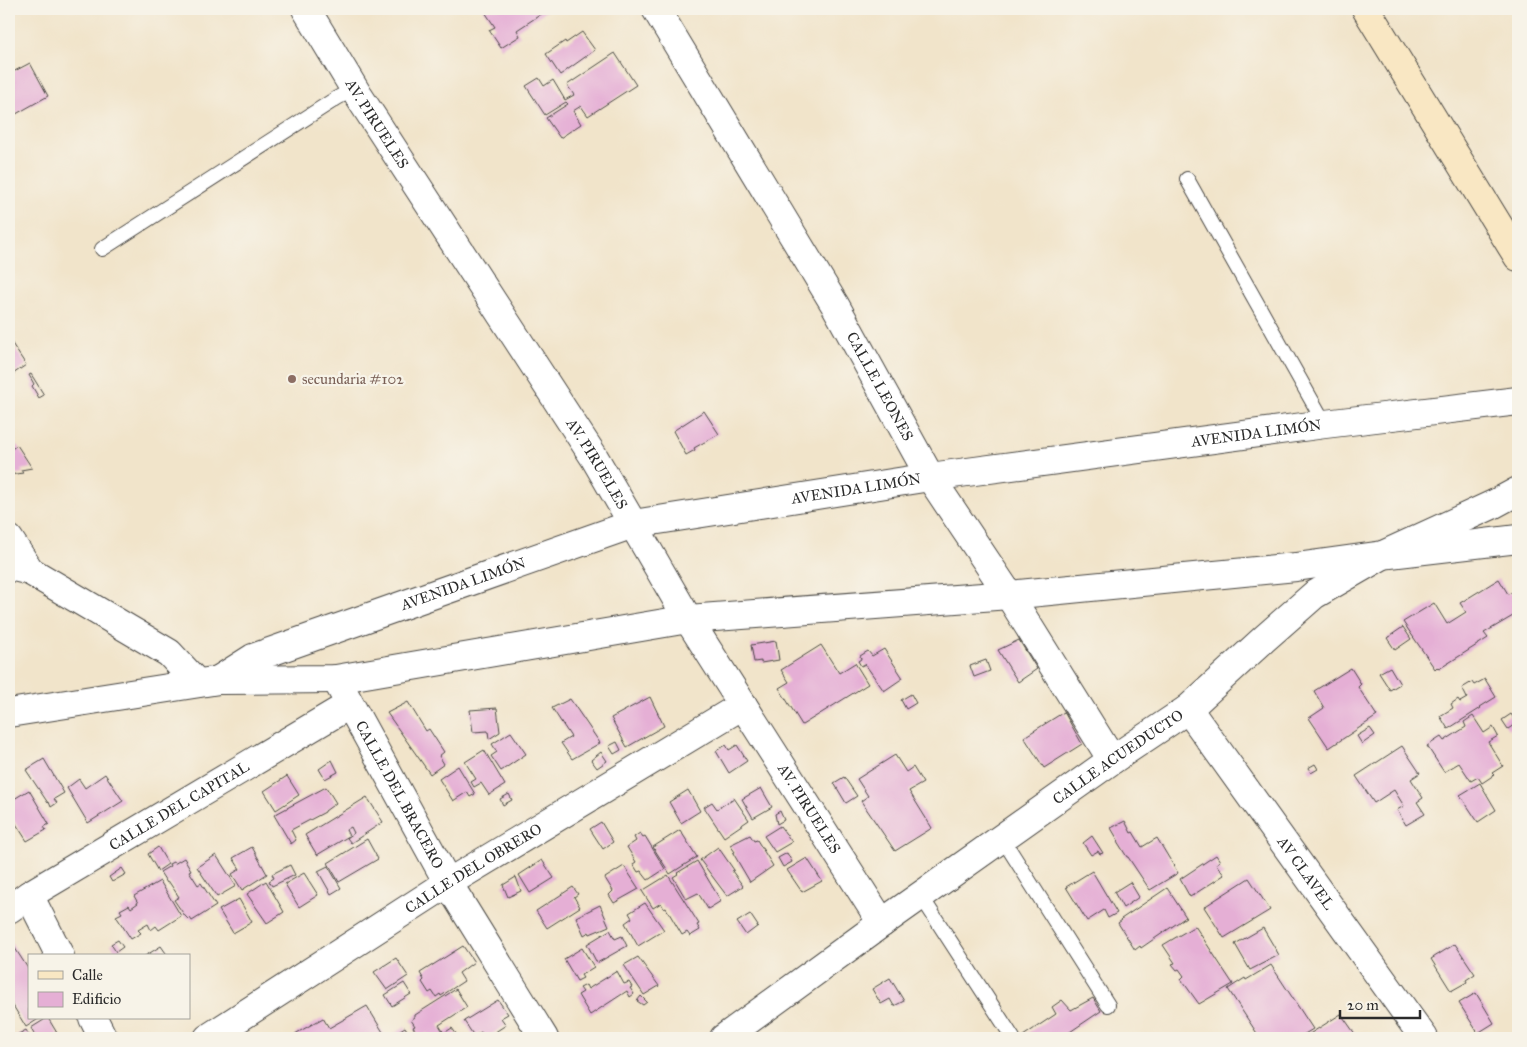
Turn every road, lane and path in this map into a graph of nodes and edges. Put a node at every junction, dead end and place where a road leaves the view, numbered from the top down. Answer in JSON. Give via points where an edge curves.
{"nodes":[{"id":1,"x":306,"y":9,"type":"edge"},
{"id":2,"x":656,"y":9,"type":"edge"},
{"id":3,"x":1373,"y":11,"type":"edge"},
{"id":4,"x":354,"y":89,"type":"junction"},
{"id":5,"x":1188,"y":179,"type":"dead end"},
{"id":6,"x":102,"y":249,"type":"dead end"},
{"id":7,"x":1518,"y":257,"type":"edge"},
{"id":8,"x":1518,"y":401,"type":"edge"},
{"id":9,"x":1325,"y":424,"type":"junction"},
{"id":10,"x":930,"y":477,"type":"junction"},
{"id":11,"x":1518,"y":490,"type":"edge"},
{"id":12,"x":633,"y":524,"type":"junction"},
{"id":13,"x":9,"y":539,"type":"edge"},
{"id":14,"x":1518,"y":539,"type":"edge"},
{"id":15,"x":1383,"y":555,"type":"junction"},
{"id":16,"x":20,"y":568,"type":"edge"},
{"id":17,"x":1009,"y":595,"type":"junction"},
{"id":18,"x":688,"y":619,"type":"junction"},
{"id":19,"x":336,"y":679,"type":"junction"},
{"id":20,"x":208,"y":681,"type":"junction"},
{"id":21,"x":349,"y":705,"type":"junction"},
{"id":22,"x":743,"y":705,"type":"junction"},
{"id":23,"x":1188,"y":709,"type":"junction"},
{"id":24,"x":9,"y":713,"type":"edge"},
{"id":25,"x":1112,"y":760,"type":"junction"},
{"id":26,"x":1002,"y":838,"type":"junction"},
{"id":27,"x":448,"y":883,"type":"junction"},
{"id":28,"x":921,"y":896,"type":"junction"},
{"id":29,"x":19,"y":902,"type":"edge"},
{"id":30,"x":882,"y":923,"type":"junction"},
{"id":31,"x":58,"y":954,"type":"edge"},
{"id":32,"x":1108,"y":1005,"type":"dead end"},
{"id":33,"x":93,"y":1020,"type":"edge"},
{"id":34,"x":103,"y":1038,"type":"edge"},
{"id":35,"x":208,"y":1038,"type":"edge"},
{"id":36,"x":544,"y":1038,"type":"edge"},
{"id":37,"x":724,"y":1038,"type":"edge"},
{"id":38,"x":1013,"y":1038,"type":"edge"},
{"id":39,"x":1424,"y":1038,"type":"edge"}],
"edges":[{"from":1,"to":4,"type":"street","name":"AV. PIRUELES"},
{"from":2,"to":10,"type":"street","name":"CALLE LEONES","via":[[835,305]]},
{"from":3,"to":7,"type":"main road"},
{"from":4,"to":6,"type":"lane"},
{"from":4,"to":12,"type":"street","name":"AV. PIRUELES","via":[[594,457]]},
{"from":5,"to":9,"type":"lane"},
{"from":8,"to":9,"type":"street","name":"AVENIDA LIMÓN"},
{"from":9,"to":10,"type":"street","name":"AVENIDA LIMÓN"},
{"from":10,"to":12,"type":"street","name":"AVENIDA LIMÓN"},
{"from":10,"to":17,"type":"street","name":"CALLE LEONES"},
{"from":11,"to":15,"type":"street","name":"CALLE ACUEDUCTO"},
{"from":12,"to":18,"type":"street","name":"AV. PIRUELES"},
{"from":12,"to":20,"type":"street","name":"AVENIDA LIMÓN","via":[[253,658]]},
{"from":13,"to":16,"type":"street"},
{"from":14,"to":15,"type":"street"},
{"from":15,"to":17,"type":"street","via":[[1296,567]]},
{"from":15,"to":23,"type":"street","name":"CALLE ACUEDUCTO","via":[[1314,596]]},
{"from":16,"to":20,"type":"street","via":[[169,653]]},
{"from":17,"to":18,"type":"street"},
{"from":17,"to":25,"type":"street","name":"CALLE LEONES"},
{"from":18,"to":19,"type":"street"},
{"from":18,"to":22,"type":"street","name":"AV. PIRUELES"},
{"from":19,"to":20,"type":"street"},
{"from":19,"to":21,"type":"street","name":"CALLE DEL BRACERO"},
{"from":20,"to":24,"type":"street"},
{"from":21,"to":27,"type":"street","name":"CALLE DEL BRACERO"},
{"from":21,"to":29,"type":"street","name":"CALLE DEL CAPITAL"},
{"from":22,"to":27,"type":"street","name":"CALLE DEL OBRERO"},
{"from":22,"to":30,"type":"street","name":"AV. PIRUELES"},
{"from":23,"to":25,"type":"street","name":"CALLE ACUEDUCTO"},
{"from":23,"to":39,"type":"street","name":"AV CLAVEL"},
{"from":25,"to":26,"type":"street","name":"CALLE ACUEDUCTO"},
{"from":26,"to":28,"type":"street","name":"CALLE ACUEDUCTO"},
{"from":26,"to":32,"type":"lane"},
{"from":27,"to":35,"type":"street","name":"CALLE DEL OBRERO"},
{"from":27,"to":36,"type":"street","name":"CALLE DEL BRACERO"},
{"from":28,"to":30,"type":"street","name":"CALLE ACUEDUCTO"},
{"from":28,"to":38,"type":"lane"},
{"from":29,"to":31,"type":"street"},
{"from":30,"to":37,"type":"street","name":"CALLE ACUEDUCTO"},
{"from":33,"to":34,"type":"street"}]}
